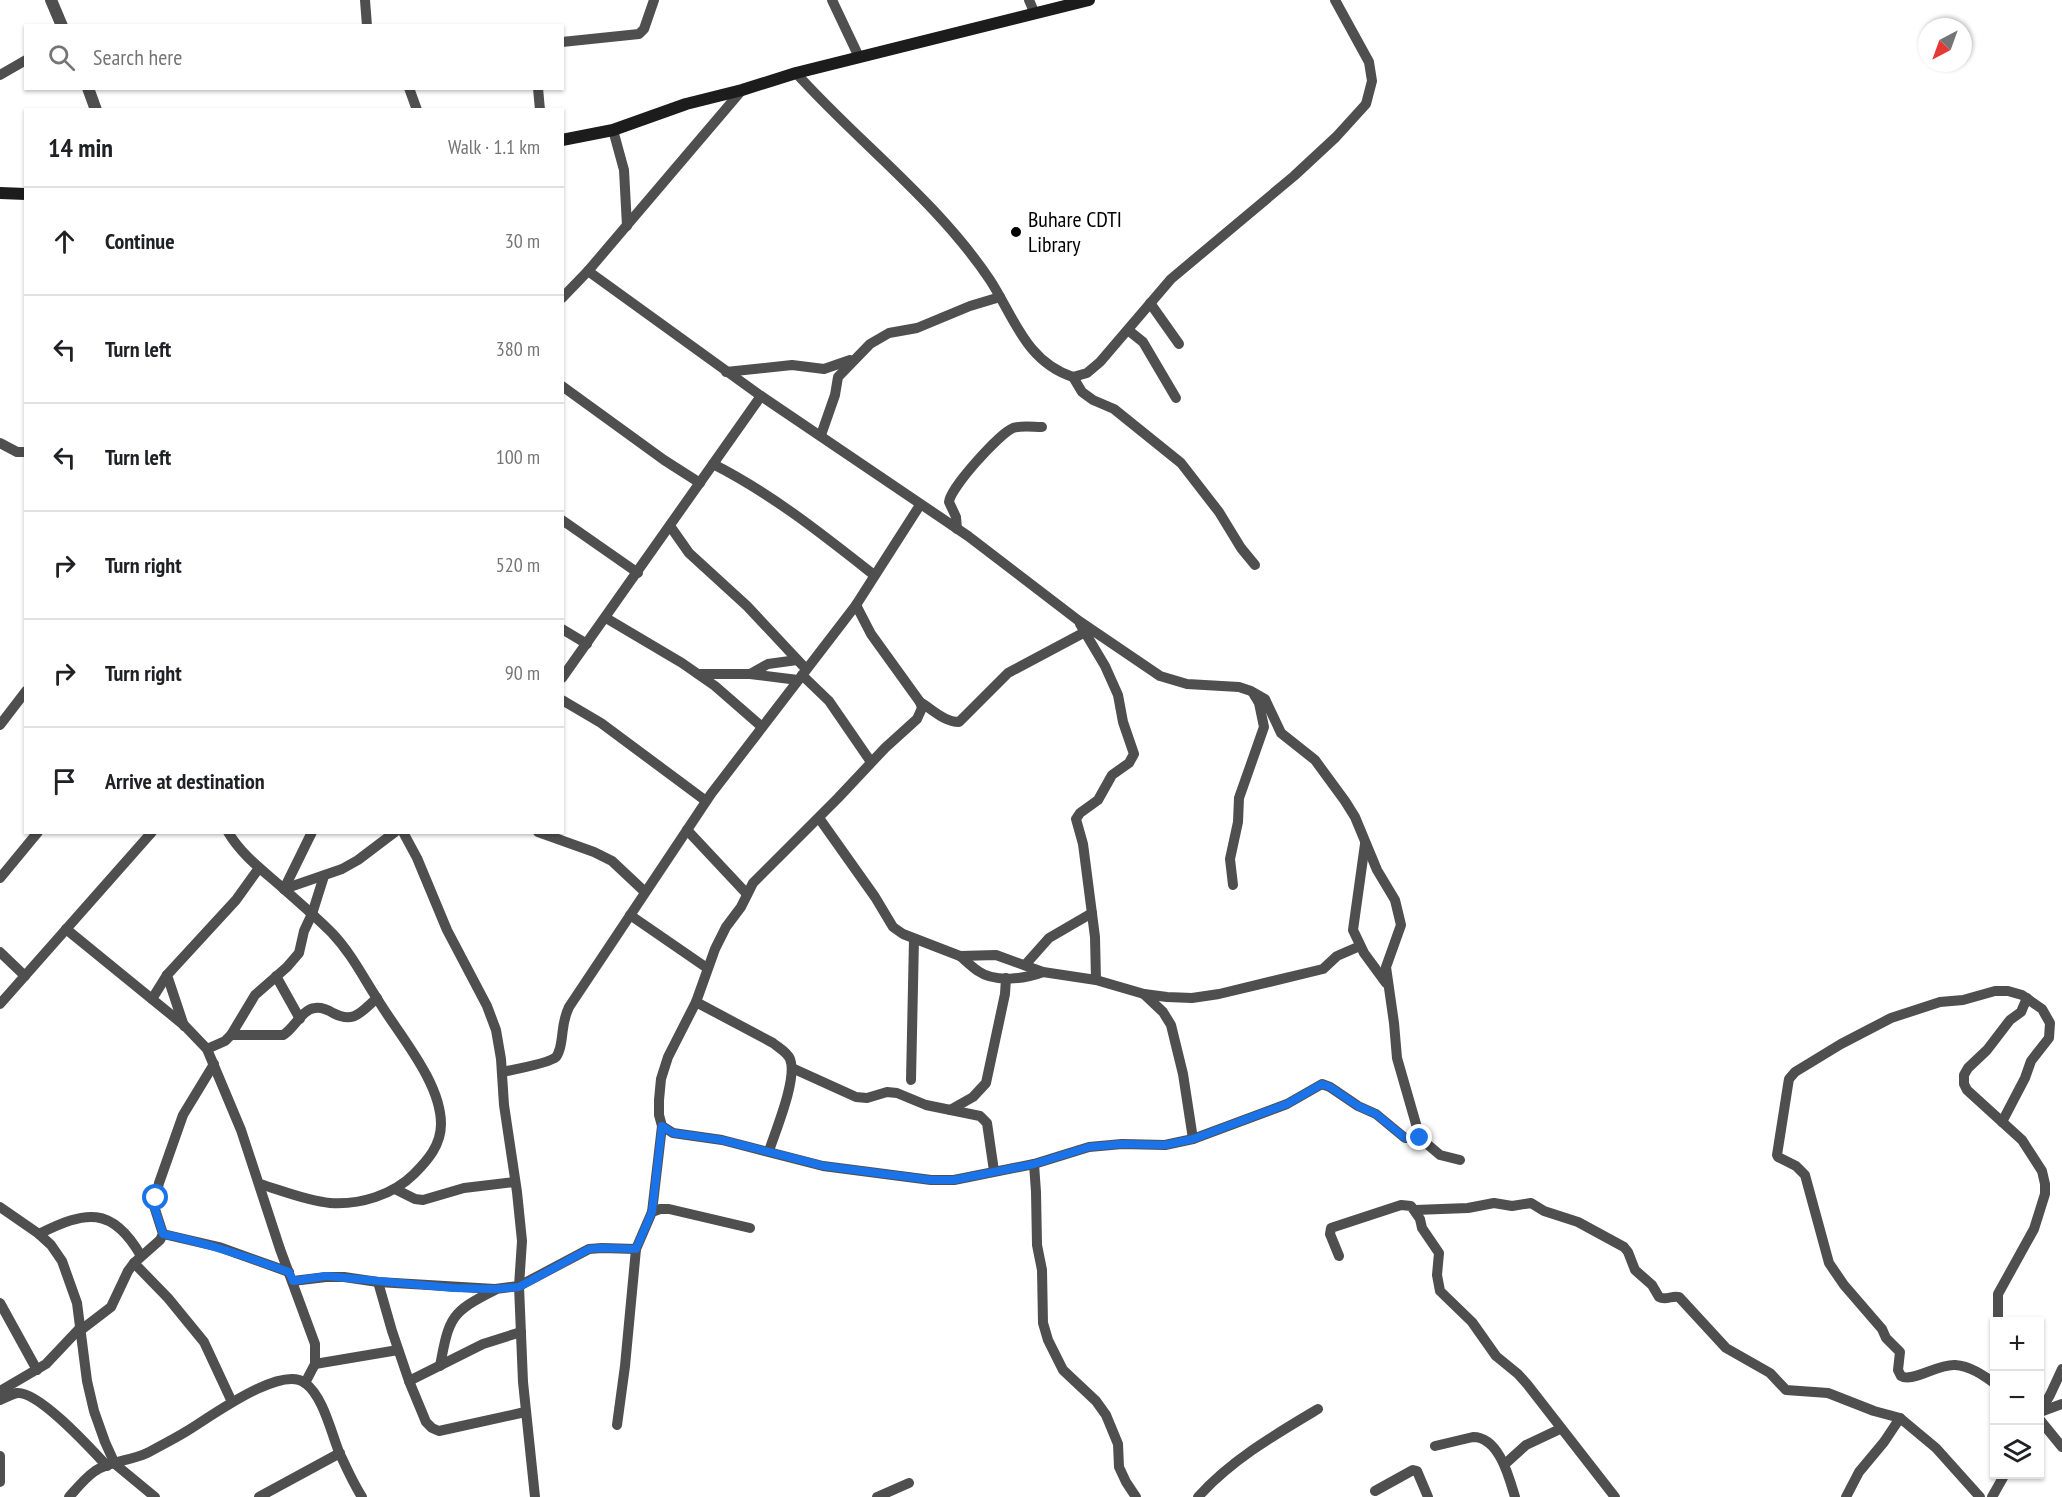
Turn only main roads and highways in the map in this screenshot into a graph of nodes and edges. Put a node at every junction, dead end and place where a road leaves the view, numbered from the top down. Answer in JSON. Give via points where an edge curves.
{"nodes":[{"id":1,"x":1089,"y":0,"type":"edge"},
{"id":2,"x":564,"y":140,"type":"edge"},
{"id":3,"x":0,"y":193,"type":"edge"},
{"id":4,"x":24,"y":194,"type":"edge"}],
"edges":[{"from":1,"to":2,"type":"main road","via":[[796,73],[686,104],[613,130]]},
{"from":3,"to":4,"type":"main road"}]}
